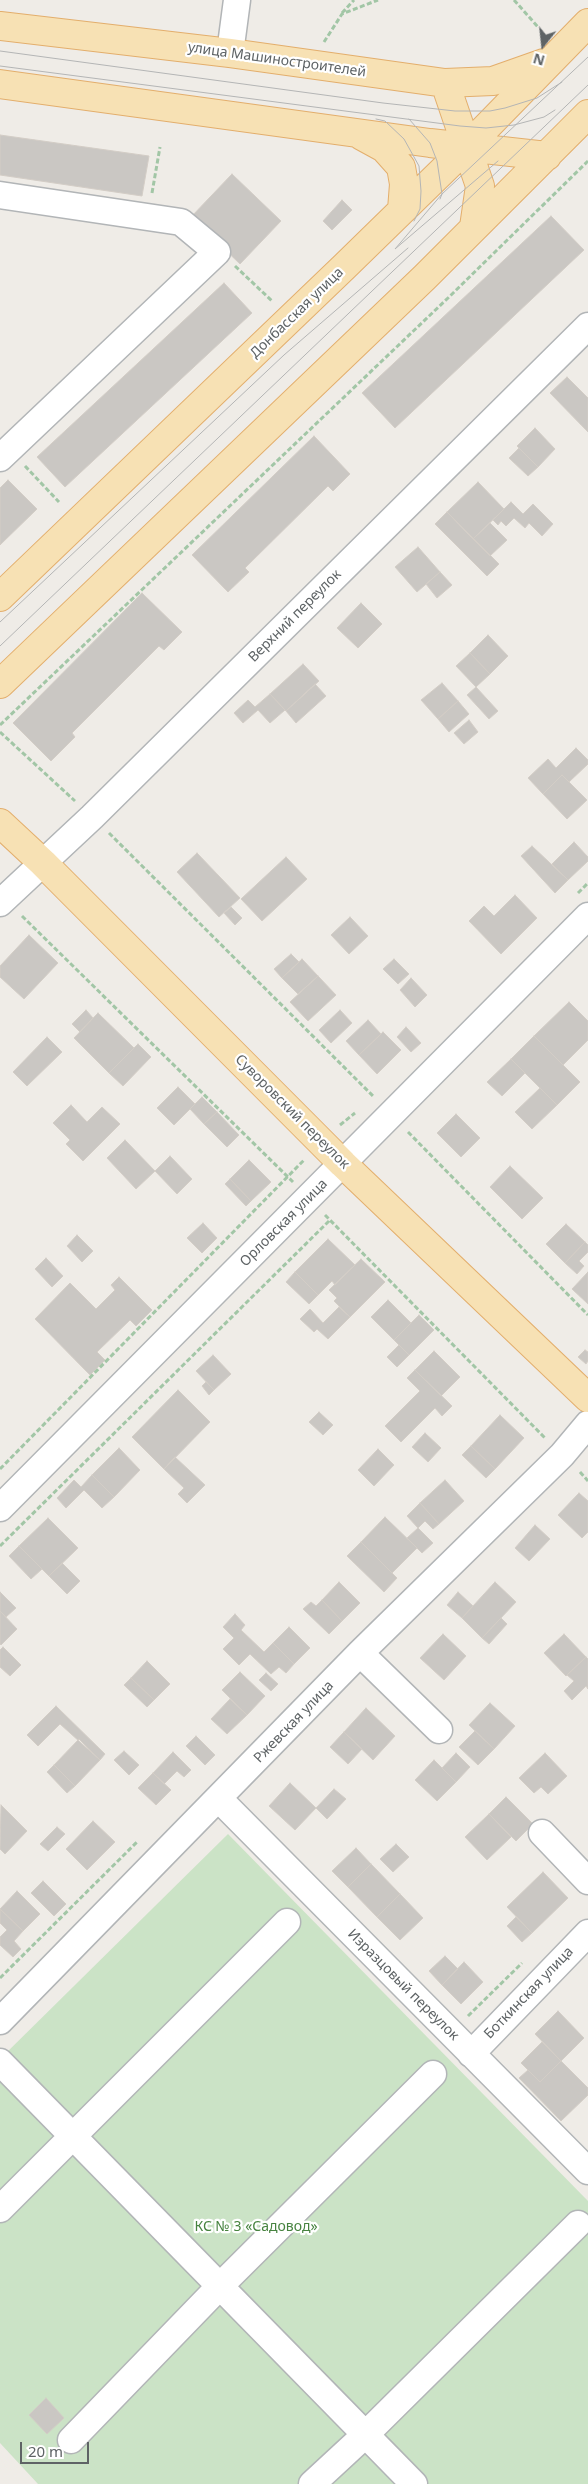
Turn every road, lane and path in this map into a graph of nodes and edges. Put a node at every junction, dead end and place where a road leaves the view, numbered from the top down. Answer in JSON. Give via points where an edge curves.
{"nodes":[{"id":1,"x":237,"y":0,"type":"edge"},
{"id":2,"x":354,"y":0,"type":"edge"},
{"id":3,"x":378,"y":0,"type":"edge"},
{"id":4,"x":514,"y":0,"type":"edge"},
{"id":5,"x":342,"y":14,"type":"junction"},
{"id":6,"x":588,"y":22,"type":"edge"},
{"id":7,"x":0,"y":26,"type":"edge"},
{"id":8,"x":538,"y":27,"type":"dead end"},
{"id":9,"x":320,"y":47,"type":"dead end"},
{"id":10,"x":230,"y":53,"type":"junction"},
{"id":11,"x":550,"y":60,"type":"junction"},
{"id":12,"x":445,"y":83,"type":"junction"},
{"id":13,"x":0,"y":84,"type":"edge"},
{"id":14,"x":588,"y":114,"type":"edge"},
{"id":15,"x":354,"y":132,"type":"junction"},
{"id":16,"x":160,"y":147,"type":"dead end"},
{"id":17,"x":467,"y":147,"type":"junction"},
{"id":18,"x":546,"y":156,"type":"junction"},
{"id":19,"x":588,"y":161,"type":"edge"},
{"id":20,"x":0,"y":195,"type":"edge"},
{"id":21,"x":402,"y":210,"type":"junction"},
{"id":22,"x":148,"y":216,"type":"junction"},
{"id":23,"x":474,"y":228,"type":"junction"},
{"id":24,"x":217,"y":252,"type":"junction"},
{"id":25,"x":272,"y":301,"type":"dead end"},
{"id":26,"x":588,"y":326,"type":"edge"},
{"id":27,"x":4,"y":454,"type":"edge"},
{"id":28,"x":59,"y":502,"type":"dead end"},
{"id":29,"x":0,"y":597,"type":"edge"},
{"id":30,"x":0,"y":684,"type":"edge"},
{"id":31,"x":0,"y":725,"type":"edge"},
{"id":32,"x":0,"y":732,"type":"edge"},
{"id":33,"x":92,"y":817,"type":"junction"},
{"id":34,"x":0,"y":823,"type":"edge"},
{"id":35,"x":43,"y":863,"type":"junction"},
{"id":36,"x":588,"y":883,"type":"edge"},
{"id":37,"x":2,"y":901,"type":"edge"},
{"id":38,"x":581,"y":906,"type":"edge"},
{"id":39,"x":380,"y":1090,"type":"dead end"},
{"id":40,"x":374,"y":1097,"type":"junction"},
{"id":41,"x":392,"y":1115,"type":"junction"},
{"id":42,"x":343,"y":1164,"type":"junction"},
{"id":43,"x":288,"y":1177,"type":"junction"},
{"id":44,"x":309,"y":1198,"type":"junction"},
{"id":45,"x":330,"y":1220,"type":"junction"},
{"id":46,"x":588,"y":1315,"type":"edge"},
{"id":47,"x":588,"y":1398,"type":"edge"},
{"id":48,"x":588,"y":1424,"type":"edge"},
{"id":49,"x":562,"y":1454,"type":"junction"},
{"id":50,"x":0,"y":1469,"type":"edge"},
{"id":51,"x":588,"y":1481,"type":"edge"},
{"id":52,"x":0,"y":1508,"type":"edge"},
{"id":53,"x":0,"y":1546,"type":"edge"},
{"id":54,"x":360,"y":1654,"type":"junction"},
{"id":55,"x":440,"y":1730,"type":"dead end"},
{"id":56,"x":219,"y":1799,"type":"junction"},
{"id":57,"x":542,"y":1833,"type":"dead end"},
{"id":58,"x":588,"y":1881,"type":"edge"},
{"id":59,"x":287,"y":1922,"type":"dead end"},
{"id":60,"x":588,"y":1933,"type":"edge"},
{"id":61,"x":526,"y":1958,"type":"dead end"},
{"id":62,"x":465,"y":2019,"type":"dead end"},
{"id":63,"x":0,"y":2021,"type":"edge"},
{"id":64,"x":470,"y":2054,"type":"junction"},
{"id":65,"x":0,"y":2062,"type":"edge"},
{"id":66,"x":433,"y":2074,"type":"dead end"},
{"id":67,"x":72,"y":2136,"type":"junction"},
{"id":68,"x":588,"y":2171,"type":"edge"},
{"id":69,"x":0,"y":2209,"type":"edge"},
{"id":70,"x":578,"y":2224,"type":"dead end"},
{"id":71,"x":220,"y":2286,"type":"junction"},
{"id":72,"x":365,"y":2435,"type":"junction"},
{"id":73,"x":71,"y":2440,"type":"dead end"},
{"id":74,"x":312,"y":2484,"type":"edge"},
{"id":75,"x":414,"y":2484,"type":"edge"}],
"edges":[{"from":1,"to":10,"type":"street"},
{"from":2,"to":5,"type":"path"},
{"from":3,"to":5,"type":"path"},
{"from":4,"to":8,"type":"path"},
{"from":5,"to":9,"type":"path"},
{"from":6,"to":11,"type":"main road","name":"Донбасская улица"},
{"from":7,"to":10,"type":"main road","name":"улица Машиностроителей"},
{"from":10,"to":12,"type":"main road","name":"улица Машиностроителей"},
{"from":11,"to":12,"type":"main road","name":"улица Машиностроителей","via":[[493,82]]},
{"from":11,"to":17,"type":"main road","name":"Донбасская улица"},
{"from":12,"to":17,"type":"main road"},
{"from":13,"to":15,"type":"main road"},
{"from":14,"to":18,"type":"main road"},
{"from":15,"to":17,"type":"main road"},
{"from":15,"to":21,"type":"main road","via":[[384,148],[400,167],[404,184]]},
{"from":16,"to":22,"type":"path"},
{"from":17,"to":18,"type":"main road"},
{"from":17,"to":21,"type":"main road","name":"Донбасская улица"},
{"from":17,"to":23,"type":"main road","via":[[480,186]]},
{"from":18,"to":23,"type":"main road"},
{"from":19,"to":31,"type":"path"},
{"from":20,"to":22,"type":"street"},
{"from":21,"to":29,"type":"main road","name":"Донбасская улица"},
{"from":22,"to":24,"type":"street","via":[[180,222]]},
{"from":23,"to":30,"type":"main road"},
{"from":24,"to":25,"type":"path"},
{"from":24,"to":27,"type":"street"},
{"from":26,"to":33,"type":"street","name":"Верхний переулок"},
{"from":27,"to":28,"type":"path"},
{"from":32,"to":33,"type":"path"},
{"from":33,"to":35,"type":"street","name":"Верхний переулок"},
{"from":33,"to":40,"type":"path"},
{"from":34,"to":35,"type":"main road","name":"Суворовский переулок"},
{"from":35,"to":37,"type":"street","name":"Верхний переулок"},
{"from":35,"to":42,"type":"main road","name":"Суворовский переулок"},
{"from":36,"to":38,"type":"path"},
{"from":37,"to":43,"type":"path"},
{"from":38,"to":41,"type":"street","name":"Орловская улица"},
{"from":39,"to":40,"type":"path"},
{"from":40,"to":41,"type":"path"},
{"from":41,"to":42,"type":"street","name":"Орловская улица"},
{"from":41,"to":46,"type":"path"},
{"from":42,"to":44,"type":"street","name":"Орловская улица"},
{"from":42,"to":47,"type":"main road","name":"Суворовский переулок"},
{"from":43,"to":44,"type":"path"},
{"from":43,"to":50,"type":"path"},
{"from":44,"to":45,"type":"path"},
{"from":44,"to":52,"type":"street","name":"Орловская улица"},
{"from":45,"to":49,"type":"path"},
{"from":45,"to":53,"type":"path"},
{"from":48,"to":49,"type":"street","name":"Ржевская улица"},
{"from":49,"to":51,"type":"path"},
{"from":49,"to":54,"type":"street","name":"Ржевская улица"},
{"from":54,"to":55,"type":"street"},
{"from":54,"to":56,"type":"street","name":"Ржевская улица"},
{"from":56,"to":63,"type":"street","name":"Ржевская улица"},
{"from":56,"to":64,"type":"street","name":"Изразцовый переулок"},
{"from":57,"to":58,"type":"street"},
{"from":59,"to":67,"type":"street"},
{"from":60,"to":64,"type":"street","name":"Боткинская улица"},
{"from":61,"to":62,"type":"path"},
{"from":64,"to":68,"type":"street","name":"Изразцовый переулок"},
{"from":65,"to":67,"type":"street"},
{"from":66,"to":71,"type":"street"},
{"from":67,"to":69,"type":"street"},
{"from":67,"to":71,"type":"street"},
{"from":70,"to":72,"type":"street"},
{"from":71,"to":72,"type":"street"},
{"from":71,"to":73,"type":"street"},
{"from":72,"to":74,"type":"street"},
{"from":72,"to":75,"type":"street"}]}
